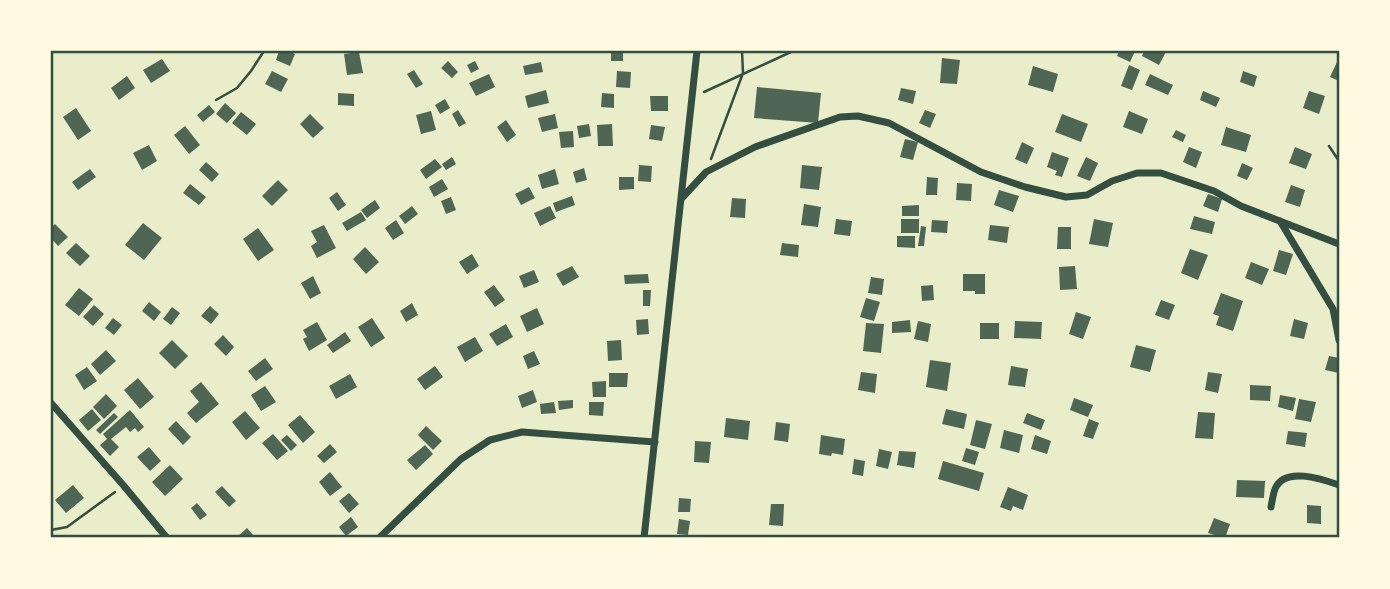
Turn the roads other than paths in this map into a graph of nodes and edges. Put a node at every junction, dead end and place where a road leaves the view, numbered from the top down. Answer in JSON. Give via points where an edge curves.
{"nodes":[{"id":1,"x":697,"y":51,"type":"edge"},
{"id":2,"x":681,"y":199,"type":"junction"},
{"id":3,"x":1280,"y":222,"type":"junction"},
{"id":4,"x":1339,"y":244,"type":"edge"},
{"id":5,"x":1339,"y":340,"type":"edge"},
{"id":6,"x":51,"y":402,"type":"edge"},
{"id":7,"x":655,"y":442,"type":"junction"},
{"id":8,"x":1339,"y":485,"type":"edge"},
{"id":9,"x":1271,"y":507,"type":"dead end"},
{"id":10,"x":389,"y":534,"type":"edge"},
{"id":11,"x":167,"y":538,"type":"edge"},
{"id":12,"x":379,"y":538,"type":"edge"},
{"id":13,"x":644,"y":538,"type":"edge"}],
"edges":[{"from":1,"to":2,"type":"street"},
{"from":2,"to":3,"type":"street","via":[[706,172],[755,147],[840,117],[858,116],[889,123],[982,172],[1025,187],[1066,197],[1087,195],[1137,173],[1161,173],[1214,191]]},
{"from":2,"to":7,"type":"street"},
{"from":3,"to":4,"type":"street"},
{"from":3,"to":5,"type":"street","via":[[1332,309]]},
{"from":6,"to":11,"type":"street"},
{"from":7,"to":10,"type":"street","via":[[522,432],[490,440],[461,459]]},
{"from":7,"to":13,"type":"street"},
{"from":8,"to":9,"type":"street","via":[[1292,476],[1275,488]]},
{"from":10,"to":12,"type":"street"}]}
